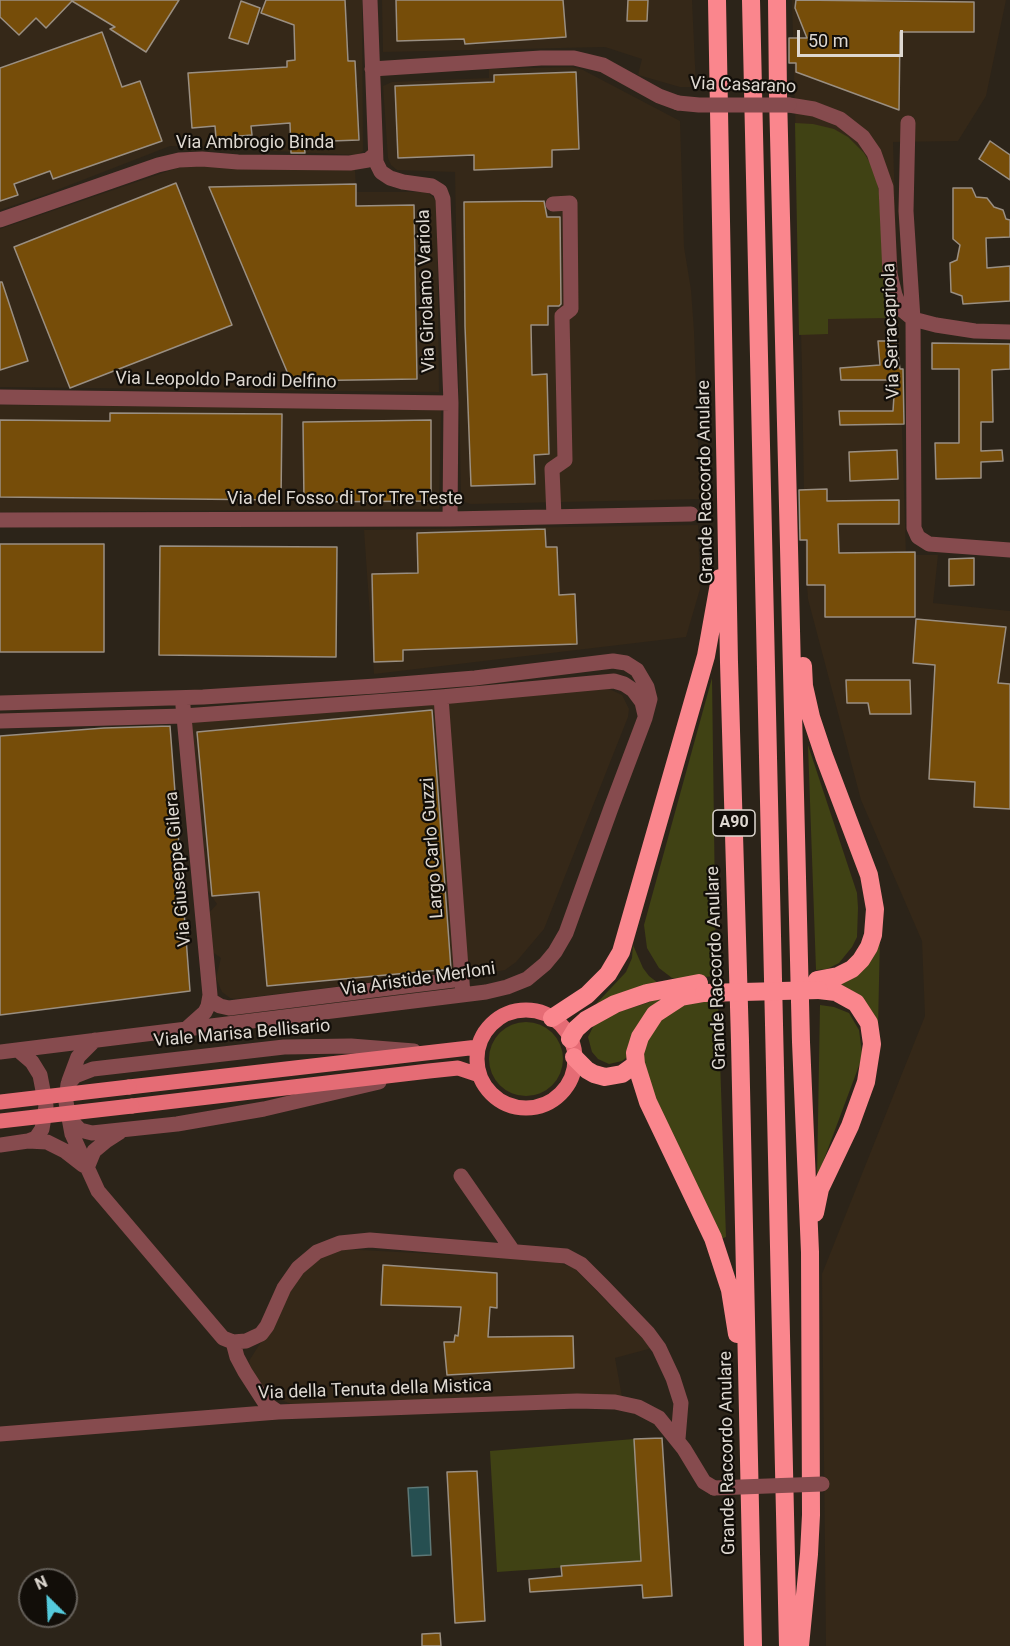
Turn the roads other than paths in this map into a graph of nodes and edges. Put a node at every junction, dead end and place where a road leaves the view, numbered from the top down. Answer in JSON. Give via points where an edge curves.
{"nodes":[{"id":1,"x":370,"y":0,"type":"edge"},
{"id":2,"x":717,"y":0,"type":"edge"},
{"id":3,"x":751,"y":0,"type":"edge"},
{"id":4,"x":777,"y":0,"type":"edge"},
{"id":5,"x":372,"y":69,"type":"junction"},
{"id":6,"x":908,"y":123,"type":"dead end"},
{"id":7,"x":374,"y":155,"type":"junction"},
{"id":8,"x":553,"y":204,"type":"dead end"},
{"id":9,"x":0,"y":220,"type":"edge"},
{"id":10,"x":907,"y":314,"type":"junction"},
{"id":11,"x":1010,"y":332,"type":"edge"},
{"id":12,"x":0,"y":397,"type":"edge"},
{"id":13,"x":451,"y":403,"type":"junction"},
{"id":14,"x":691,"y":514,"type":"dead end"},
{"id":15,"x":554,"y":517,"type":"junction"},
{"id":16,"x":450,"y":519,"type":"junction"},
{"id":17,"x":0,"y":520,"type":"edge"},
{"id":18,"x":728,"y":532,"type":"junction"},
{"id":19,"x":1010,"y":550,"type":"edge"},
{"id":20,"x":789,"y":567,"type":"junction"},
{"id":21,"x":183,"y":697,"type":"junction"},
{"id":22,"x":441,"y":697,"type":"junction"},
{"id":23,"x":0,"y":703,"type":"edge"},
{"id":24,"x":184,"y":716,"type":"junction"},
{"id":25,"x":645,"y":718,"type":"junction"},
{"id":26,"x":0,"y":721,"type":"edge"},
{"id":27,"x":462,"y":979,"type":"junction"},
{"id":28,"x":818,"y":985,"type":"junction"},
{"id":29,"x":705,"y":988,"type":"junction"},
{"id":30,"x":463,"y":995,"type":"junction"},
{"id":31,"x":210,"y":1000,"type":"junction"},
{"id":32,"x":320,"y":1004,"type":"junction"},
{"id":33,"x":552,"y":1018,"type":"junction"},
{"id":34,"x":186,"y":1029,"type":"junction"},
{"id":35,"x":95,"y":1040,"type":"junction"},
{"id":36,"x":478,"y":1047,"type":"junction"},
{"id":37,"x":572,"y":1048,"type":"junction"},
{"id":38,"x":18,"y":1050,"type":"junction"},
{"id":39,"x":0,"y":1052,"type":"edge"},
{"id":40,"x":435,"y":1053,"type":"junction"},
{"id":41,"x":636,"y":1064,"type":"junction"},
{"id":42,"x":429,"y":1071,"type":"junction"},
{"id":43,"x":479,"y":1075,"type":"junction"},
{"id":44,"x":69,"y":1082,"type":"junction"},
{"id":45,"x":0,"y":1102,"type":"edge"},
{"id":46,"x":69,"y":1118,"type":"junction"},
{"id":47,"x":0,"y":1121,"type":"edge"},
{"id":48,"x":124,"y":1130,"type":"junction"},
{"id":49,"x":28,"y":1141,"type":"junction"},
{"id":50,"x":0,"y":1145,"type":"edge"},
{"id":51,"x":87,"y":1168,"type":"junction"},
{"id":52,"x":461,"y":1176,"type":"dead end"},
{"id":53,"x":513,"y":1251,"type":"junction"},
{"id":54,"x":810,"y":1252,"type":"junction"},
{"id":55,"x":233,"y":1342,"type":"junction"},
{"id":56,"x":747,"y":1402,"type":"junction"},
{"id":57,"x":278,"y":1412,"type":"junction"},
{"id":58,"x":0,"y":1434,"type":"edge"},
{"id":59,"x":678,"y":1439,"type":"junction"},
{"id":60,"x":822,"y":1484,"type":"dead end"},
{"id":61,"x":753,"y":1646,"type":"edge"},
{"id":62,"x":788,"y":1646,"type":"edge"},
{"id":63,"x":800,"y":1646,"type":"edge"}],
"edges":[{"from":1,"to":5,"type":"street"},
{"from":2,"to":18,"type":"highway","name":"Grande Raccordo Anulare","number":"A90"},
{"from":3,"to":62,"type":"highway","number":"A90"},
{"from":4,"to":20,"type":"highway"},
{"from":5,"to":7,"type":"street"},
{"from":5,"to":10,"type":"street","name":"Via Casarano","bridge":true,"via":[[574,58],[603,65],[678,103],[789,105],[840,119],[863,137],[874,153],[886,187],[891,274],[895,295]]},
{"from":6,"to":10,"type":"street","name":"Via Serracapriola"},
{"from":7,"to":9,"type":"street","name":"Via Ambrogio Binda","via":[[350,163],[179,160]]},
{"from":7,"to":13,"type":"street","name":"Via Girolamo Variola","via":[[378,168],[390,178],[432,186],[443,196]]},
{"from":8,"to":15,"type":"street","via":[[570,203],[571,309],[562,316],[565,460],[552,469]]},
{"from":10,"to":11,"type":"street","via":[[923,323]]},
{"from":10,"to":19,"type":"street","name":"Via Serracapriola","via":[[915,461],[914,522],[918,537],[929,544]]},
{"from":12,"to":13,"type":"street","name":"Via Leopoldo Parodi Delfino"},
{"from":13,"to":16,"type":"street","name":"Via Girolamo Variola"},
{"from":14,"to":15,"type":"street","name":"Via del Fosso di Tor Tre Teste"},
{"from":15,"to":16,"type":"street","name":"Via del Fosso di Tor Tre Teste"},
{"from":16,"to":17,"type":"street","name":"Via del Fosso di Tor Tre Teste"},
{"from":18,"to":33,"type":"highway","via":[[706,656],[626,940],[615,964],[600,983]]},
{"from":18,"to":56,"type":"highway","name":"Grande Raccordo Anulare","number":"A90"},
{"from":20,"to":28,"type":"highway","via":[[802,625],[804,686],[811,717],[869,875],[875,909],[873,935],[861,960],[852,969]]},
{"from":20,"to":54,"type":"highway"},
{"from":21,"to":23,"type":"street","name":"Via Aristide Merloni"},
{"from":21,"to":24,"type":"street","name":"Via Giuseppe Gilera"},
{"from":21,"to":25,"type":"street","name":"Via Aristide Merloni","via":[[410,684],[613,661],[632,666],[641,675],[650,699]]},
{"from":22,"to":24,"type":"street"},
{"from":22,"to":25,"type":"street","via":[[614,681],[633,690],[642,702]]},
{"from":22,"to":27,"type":"street","name":"Largo Carlo Guzzi"},
{"from":24,"to":26,"type":"street"},
{"from":24,"to":31,"type":"street","name":"Via Giuseppe Gilera"},
{"from":25,"to":30,"type":"street","name":"Via Aristide Merloni","via":[[569,927],[555,952],[533,975],[518,983]]},
{"from":27,"to":30,"type":"street","name":"Largo Carlo Guzzi"},
{"from":27,"to":32,"type":"street"},
{"from":28,"to":29,"type":"highway","bridge":true},
{"from":28,"to":54,"type":"highway","via":[[851,998],[861,1008],[871,1031],[872,1051],[861,1099],[820,1190]]},
{"from":29,"to":37,"type":"highway","via":[[648,993],[615,1004],[576,1029]]},
{"from":29,"to":41,"type":"highway","via":[[655,1014],[640,1037]]},
{"from":30,"to":32,"type":"street","name":"Via Aristide Merloni"},
{"from":31,"to":32,"type":"street","via":[[229,1008]]},
{"from":31,"to":34,"type":"street","via":[[202,1016]]},
{"from":32,"to":34,"type":"street","name":"Via Aristide Merloni"},
{"from":33,"to":36,"type":"main road","via":[[534,1011],[510,1013],[489,1026]]},
{"from":33,"to":37,"type":"main road","via":[[562,1026]]},
{"from":34,"to":35,"type":"street","name":"Via Aristide Merloni"},
{"from":35,"to":38,"type":"street","name":"Via Aristide Merloni"},
{"from":35,"to":44,"type":"street","via":[[78,1057]]},
{"from":36,"to":40,"type":"main road","name":"Viale Marisa Bellisario"},
{"from":36,"to":43,"type":"main road"},
{"from":37,"to":41,"type":"highway","via":[[587,1070],[605,1077],[622,1074]]},
{"from":37,"to":43,"type":"main road","via":[[573,1071],[564,1089],[550,1101],[532,1107],[513,1106],[496,1098]]},
{"from":38,"to":39,"type":"street","name":"Via Aristide Merloni"},
{"from":38,"to":49,"type":"street","via":[[40,1074],[46,1106],[40,1134]]},
{"from":40,"to":44,"type":"street","name":"Viale Marisa Bellisario","via":[[351,1046],[285,1047],[101,1068],[81,1072]]},
{"from":40,"to":45,"type":"main road","name":"Viale Marisa Bellisario","bridge":true},
{"from":41,"to":56,"type":"highway","via":[[648,1102],[718,1253],[730,1290]]},
{"from":42,"to":43,"type":"main road","via":[[458,1068]]},
{"from":42,"to":47,"type":"main road","bridge":true},
{"from":42,"to":48,"type":"street","via":[[245,1113]]},
{"from":44,"to":46,"type":"street"},
{"from":46,"to":48,"type":"street","via":[[87,1133]]},
{"from":46,"to":51,"type":"street"},
{"from":48,"to":51,"type":"street","via":[[98,1147]]},
{"from":49,"to":50,"type":"street"},
{"from":49,"to":51,"type":"street","via":[[56,1146]]},
{"from":51,"to":55,"type":"street","via":[[102,1196],[219,1334]]},
{"from":52,"to":53,"type":"street"},
{"from":53,"to":55,"type":"street","via":[[370,1240],[340,1243],[317,1252],[298,1268],[261,1334],[252,1340]]},
{"from":53,"to":59,"type":"street","via":[[561,1255],[574,1260],[648,1333],[666,1362],[681,1403]]},
{"from":54,"to":63,"type":"highway","via":[[811,1515]]},
{"from":55,"to":57,"type":"street","via":[[245,1372],[265,1403]]},
{"from":56,"to":61,"type":"highway","name":"Grande Raccordo Anulare","number":"A90"},
{"from":57,"to":58,"type":"street","name":"Via della Tenuta della Mistica"},
{"from":57,"to":59,"type":"street","name":"Via della Tenuta della Mistica","via":[[615,1402],[653,1414]]},
{"from":59,"to":60,"type":"street","name":"Via della Tenuta della Mistica","bridge":true,"via":[[704,1482],[714,1488]]}]}
